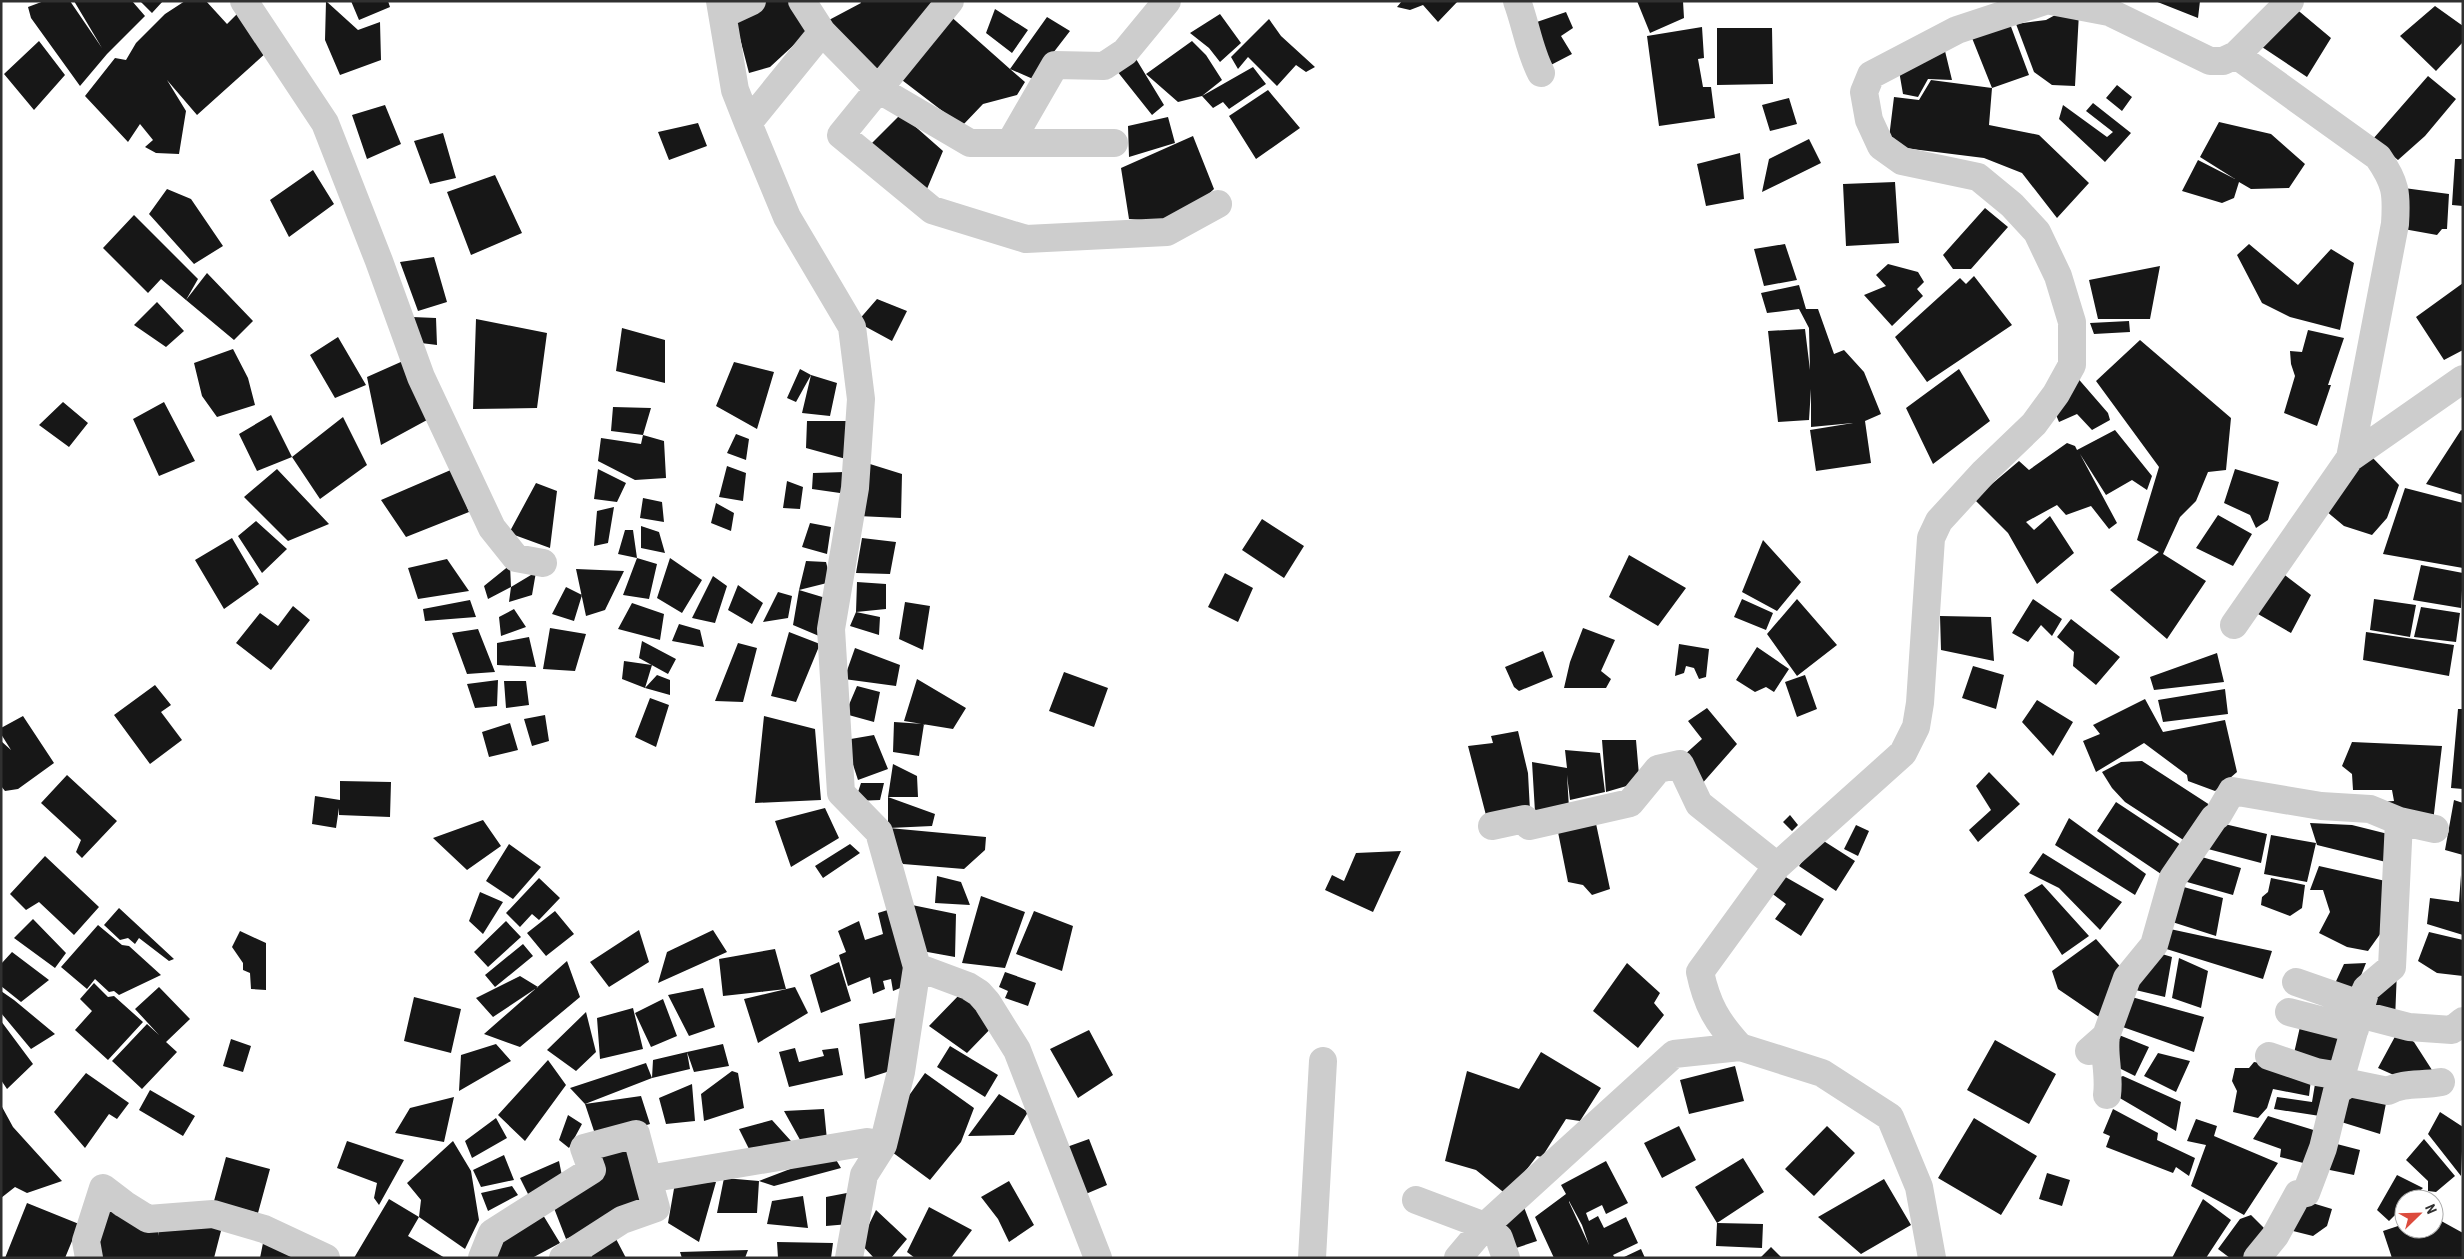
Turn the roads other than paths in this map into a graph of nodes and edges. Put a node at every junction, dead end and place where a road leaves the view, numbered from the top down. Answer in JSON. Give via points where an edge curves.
{"nodes":[{"id":1,"x":244,"y":1,"type":"edge"},
{"id":2,"x":752,"y":1,"type":"edge"},
{"id":3,"x":802,"y":1,"type":"edge"},
{"id":4,"x":950,"y":1,"type":"edge"},
{"id":5,"x":1167,"y":1,"type":"edge"},
{"id":6,"x":1517,"y":1,"type":"edge"},
{"id":7,"x":2045,"y":1,"type":"edge"},
{"id":8,"x":2051,"y":1,"type":"edge"},
{"id":9,"x":2290,"y":1,"type":"edge"},
{"id":10,"x":722,"y":8,"type":"edge"},
{"id":11,"x":822,"y":32,"type":"junction"},
{"id":12,"x":2236,"y":55,"type":"junction"},
{"id":13,"x":1541,"y":73,"type":"dead end"},
{"id":14,"x":878,"y":89,"type":"junction"},
{"id":15,"x":748,"y":123,"type":"junction"},
{"id":16,"x":1010,"y":143,"type":"junction"},
{"id":17,"x":1114,"y":143,"type":"dead end"},
{"id":18,"x":1218,"y":204,"type":"dead end"},
{"id":19,"x":2463,"y":379,"type":"edge"},
{"id":20,"x":2350,"y":458,"type":"junction"},
{"id":21,"x":543,"y":563,"type":"dead end"},
{"id":22,"x":2234,"y":625,"type":"dead end"},
{"id":23,"x":2399,"y":821,"type":"junction"},
{"id":24,"x":1492,"y":826,"type":"dead end"},
{"id":25,"x":2435,"y":828,"type":"dead end"},
{"id":26,"x":1777,"y":866,"type":"junction"},
{"id":27,"x":917,"y":967,"type":"junction"},
{"id":28,"x":2296,"y":982,"type":"dead end"},
{"id":29,"x":2289,"y":1012,"type":"dead end"},
{"id":30,"x":2358,"y":1016,"type":"junction"},
{"id":31,"x":2463,"y":1021,"type":"edge"},
{"id":32,"x":1740,"y":1047,"type":"junction"},
{"id":33,"x":2269,"y":1056,"type":"dead end"},
{"id":34,"x":1323,"y":1061,"type":"dead end"},
{"id":35,"x":2440,"y":1082,"type":"dead end"},
{"id":36,"x":2339,"y":1084,"type":"junction"},
{"id":37,"x":2107,"y":1095,"type":"dead end"},
{"id":38,"x":883,"y":1145,"type":"junction"},
{"id":39,"x":648,"y":1179,"type":"junction"},
{"id":40,"x":1416,"y":1200,"type":"dead end"},
{"id":41,"x":1486,"y":1226,"type":"junction"},
{"id":42,"x":88,"y":1258,"type":"edge"},
{"id":43,"x":326,"y":1258,"type":"edge"},
{"id":44,"x":482,"y":1258,"type":"edge"},
{"id":45,"x":563,"y":1258,"type":"edge"},
{"id":46,"x":849,"y":1258,"type":"edge"},
{"id":47,"x":1098,"y":1258,"type":"edge"},
{"id":48,"x":1312,"y":1258,"type":"edge"},
{"id":49,"x":1458,"y":1258,"type":"edge"},
{"id":50,"x":1506,"y":1258,"type":"edge"},
{"id":51,"x":1932,"y":1258,"type":"edge"},
{"id":52,"x":2257,"y":1258,"type":"edge"}],
"edges":[{"from":1,"to":21,"type":"street","via":[[325,123],[421,377],[492,528],[516,558]]},
{"from":2,"to":10,"type":"street"},
{"from":3,"to":11,"type":"street"},
{"from":4,"to":14,"type":"street"},
{"from":5,"to":16,"type":"street","via":[[1125,52],[1104,66],[1055,65]]},
{"from":6,"to":13,"type":"street","via":[[1532,55]]},
{"from":7,"to":26,"type":"street","via":[[1957,30],[1871,76],[1864,92],[1869,120],[1881,146],[1902,161],[1978,178],[2012,205],[2037,232],[2058,276],[2072,322],[2072,364],[2056,394],[2034,424],[1939,521],[1931,538],[1920,702],[1916,727],[1903,753]]},
{"from":8,"to":12,"type":"street","via":[[2110,12],[2210,60],[2223,61]]},
{"from":9,"to":12,"type":"street"},
{"from":10,"to":15,"type":"street","via":[[735,90]]},
{"from":11,"to":14,"type":"street"},
{"from":11,"to":15,"type":"street"},
{"from":12,"to":20,"type":"street","via":[[2378,157],[2391,177],[2396,198],[2395,224]]},
{"from":14,"to":16,"type":"street","via":[[970,143]]},
{"from":14,"to":18,"type":"street","via":[[841,135],[932,210],[1026,239],[1166,232]]},
{"from":15,"to":27,"type":"street","via":[[787,217],[852,327],[861,398],[855,488],[831,629],[841,793],[879,832]]},
{"from":16,"to":17,"type":"street"},
{"from":19,"to":20,"type":"street"},
{"from":20,"to":22,"type":"street"},
{"from":23,"to":25,"type":"street"},
{"from":23,"to":30,"type":"street","via":[[2392,967],[2366,989]]},
{"from":23,"to":37,"type":"street","via":[[2370,809],[2312,805],[2232,791],[2173,878],[2154,945],[2127,978],[2097,1043],[2104,1049]]},
{"from":24,"to":26,"type":"street","via":[[1525,819],[1530,826],[1630,803],[1658,769],[1680,764],[1699,804]]},
{"from":26,"to":32,"type":"street","via":[[1700,972],[1706,1000],[1726,1032]]},
{"from":27,"to":38,"type":"street","via":[[901,1072]]},
{"from":27,"to":47,"type":"street","via":[[974,989],[987,1002],[1017,1050]]},
{"from":28,"to":30,"type":"street"},
{"from":29,"to":30,"type":"street"},
{"from":30,"to":31,"type":"street","via":[[2418,1028],[2452,1030]]},
{"from":30,"to":36,"type":"street"},
{"from":32,"to":41,"type":"street","via":[[1674,1054]]},
{"from":32,"to":51,"type":"street","via":[[1822,1073],[1890,1117],[1919,1187]]},
{"from":33,"to":36,"type":"street","via":[[2316,1072]]},
{"from":34,"to":48,"type":"street"},
{"from":35,"to":36,"type":"street","via":[[2424,1086],[2399,1085],[2388,1091]]},
{"from":36,"to":52,"type":"street","via":[[2325,1140],[2306,1193],[2298,1194],[2276,1236]]},
{"from":38,"to":39,"type":"street","via":[[867,1142]]},
{"from":38,"to":46,"type":"street","via":[[864,1175]]},
{"from":39,"to":44,"type":"street","via":[[636,1134],[584,1148],[592,1170],[492,1233]]},
{"from":39,"to":45,"type":"street","via":[[656,1208],[622,1220]]},
{"from":40,"to":41,"type":"street"},
{"from":41,"to":49,"type":"street"},
{"from":41,"to":50,"type":"street","via":[[1499,1238]]},
{"from":42,"to":43,"type":"street","via":[[86,1241],[103,1188],[148,1219],[213,1214],[264,1229]]}]}
